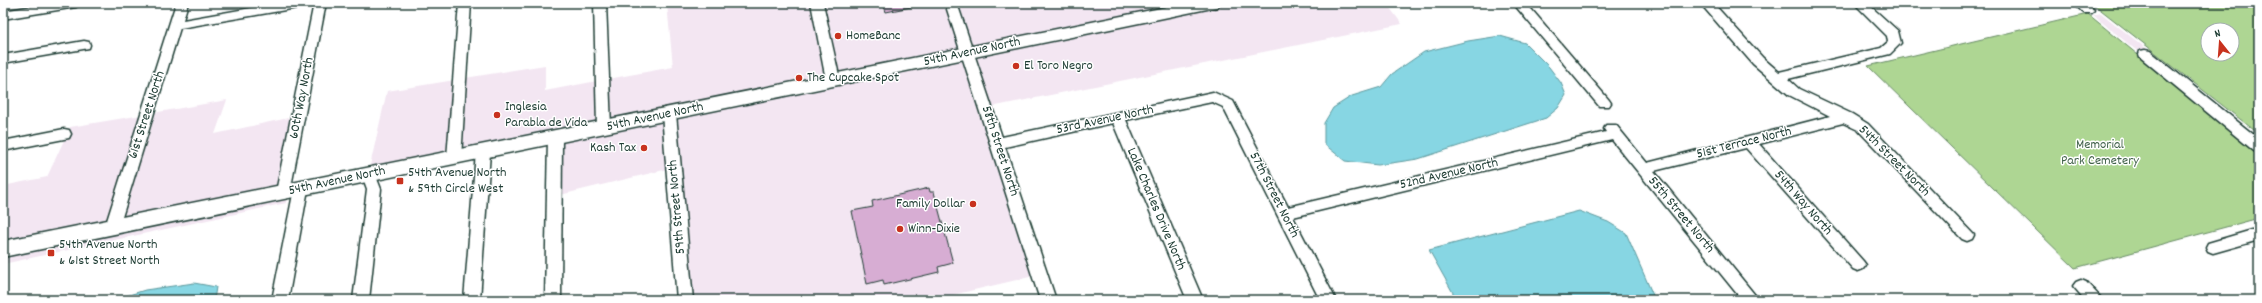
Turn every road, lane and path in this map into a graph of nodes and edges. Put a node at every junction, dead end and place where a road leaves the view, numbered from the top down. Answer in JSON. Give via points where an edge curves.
{"nodes":[{"id":1,"x":76,"y":3,"type":"edge"},
{"id":2,"x":182,"y":3,"type":"edge"},
{"id":3,"x":303,"y":3,"type":"edge"},
{"id":4,"x":320,"y":3,"type":"edge"},
{"id":5,"x":465,"y":3,"type":"edge"},
{"id":6,"x":600,"y":3,"type":"edge"},
{"id":7,"x":817,"y":3,"type":"edge"},
{"id":8,"x":952,"y":3,"type":"edge"},
{"id":9,"x":1212,"y":3,"type":"edge"},
{"id":10,"x":1520,"y":3,"type":"edge"},
{"id":11,"x":1706,"y":3,"type":"edge"},
{"id":12,"x":1860,"y":3,"type":"edge"},
{"id":13,"x":3,"y":15,"type":"edge"},
{"id":14,"x":176,"y":26,"type":"junction"},
{"id":15,"x":84,"y":45,"type":"dead end"},
{"id":16,"x":969,"y":53,"type":"junction"},
{"id":17,"x":2144,"y":54,"type":"dead end"},
{"id":18,"x":3,"y":59,"type":"edge"},
{"id":19,"x":1778,"y":77,"type":"junction"},
{"id":20,"x":833,"y":80,"type":"junction"},
{"id":21,"x":1213,"y":97,"type":"joint"},
{"id":22,"x":1604,"y":103,"type":"dead end"},
{"id":23,"x":669,"y":114,"type":"junction"},
{"id":24,"x":1847,"y":117,"type":"junction"},
{"id":25,"x":1118,"y":118,"type":"junction"},
{"id":26,"x":604,"y":127,"type":"junction"},
{"id":27,"x":1612,"y":132,"type":"joint"},
{"id":28,"x":64,"y":134,"type":"dead end"},
{"id":29,"x":555,"y":137,"type":"junction"},
{"id":30,"x":1749,"y":142,"type":"junction"},
{"id":31,"x":998,"y":143,"type":"junction"},
{"id":32,"x":3,"y":146,"type":"edge"},
{"id":33,"x":2259,"y":147,"type":"edge"},
{"id":34,"x":483,"y":152,"type":"junction"},
{"id":35,"x":454,"y":158,"type":"junction"},
{"id":36,"x":1642,"y":169,"type":"junction"},
{"id":37,"x":369,"y":175,"type":"junction"},
{"id":38,"x":301,"y":189,"type":"junction"},
{"id":39,"x":283,"y":192,"type":"junction"},
{"id":40,"x":1283,"y":214,"type":"junction"},
{"id":41,"x":112,"y":227,"type":"junction"},
{"id":42,"x":2259,"y":234,"type":"edge"},
{"id":43,"x":1967,"y":235,"type":"dead end"},
{"id":44,"x":2212,"y":247,"type":"dead end"},
{"id":45,"x":3,"y":249,"type":"edge"},
{"id":46,"x":1858,"y":265,"type":"dead end"},
{"id":47,"x":2081,"y":286,"type":"dead end"},
{"id":48,"x":280,"y":300,"type":"edge"},
{"id":49,"x":360,"y":300,"type":"edge"},
{"id":50,"x":472,"y":300,"type":"edge"},
{"id":51,"x":553,"y":300,"type":"edge"},
{"id":52,"x":685,"y":300,"type":"edge"},
{"id":53,"x":1048,"y":300,"type":"edge"},
{"id":54,"x":1195,"y":300,"type":"edge"},
{"id":55,"x":1328,"y":300,"type":"edge"},
{"id":56,"x":1751,"y":300,"type":"edge"},
{"id":57,"x":2095,"y":300,"type":"edge"}],
"edges":[{"from":1,"to":13,"type":"street"},
{"from":2,"to":14,"type":"street","name":"61st Street North"},
{"from":3,"to":14,"type":"street"},
{"from":4,"to":39,"type":"street","name":"60th Way North"},
{"from":5,"to":35,"type":"street"},
{"from":6,"to":26,"type":"street"},
{"from":7,"to":20,"type":"street"},
{"from":8,"to":16,"type":"street","name":"58th Street North"},
{"from":9,"to":16,"type":"main road","name":"54th Avenue North"},
{"from":10,"to":22,"type":"street"},
{"from":11,"to":19,"type":"street","name":"54th Street North","via":[[1758,61]]},
{"from":12,"to":19,"type":"street","via":[[1893,34],[1895,43],[1885,51]]},
{"from":14,"to":41,"type":"street","name":"61st Street North"},
{"from":15,"to":18,"type":"street"},
{"from":16,"to":20,"type":"main road","name":"54th Avenue North"},
{"from":16,"to":31,"type":"street","name":"58th Street North"},
{"from":17,"to":33,"type":"street"},
{"from":19,"to":24,"type":"street","name":"54th Street North","via":[[1794,92]]},
{"from":20,"to":23,"type":"main road","name":"54th Avenue North"},
{"from":21,"to":25,"type":"street","name":"53rd Avenue North"},
{"from":21,"to":40,"type":"street","name":"57th Street North","via":[[1228,104]]},
{"from":23,"to":26,"type":"main road","name":"54th Avenue North"},
{"from":23,"to":52,"type":"street","name":"59th Street North"},
{"from":24,"to":30,"type":"street","name":"51st Terrace North"},
{"from":24,"to":43,"type":"street","name":"54th Street North","via":[[1863,127]]},
{"from":25,"to":31,"type":"street","name":"53rd Avenue North"},
{"from":25,"to":54,"type":"street","name":"Lake Charles Drive North"},
{"from":26,"to":29,"type":"main road","name":"54th Avenue North"},
{"from":27,"to":36,"type":"street","name":"55th Street North"},
{"from":27,"to":40,"type":"street","name":"52nd Avenue North"},
{"from":28,"to":32,"type":"street"},
{"from":29,"to":34,"type":"main road","name":"54th Avenue North"},
{"from":29,"to":51,"type":"street"},
{"from":30,"to":36,"type":"street","name":"51st Terrace North"},
{"from":30,"to":46,"type":"street","name":"54th Way North"},
{"from":31,"to":53,"type":"street","name":"58th Street North"},
{"from":34,"to":35,"type":"main road","name":"54th Avenue North"},
{"from":34,"to":50,"type":"street"},
{"from":35,"to":37,"type":"main road","name":"54th Avenue North"},
{"from":36,"to":56,"type":"street","name":"55th Street North"},
{"from":37,"to":38,"type":"main road","name":"54th Avenue North"},
{"from":37,"to":49,"type":"street","via":[[374,189]]},
{"from":38,"to":39,"type":"main road","name":"54th Avenue North"},
{"from":38,"to":48,"type":"street"},
{"from":39,"to":41,"type":"main road","name":"54th Avenue North"},
{"from":40,"to":55,"type":"street","name":"57th Street North"},
{"from":41,"to":45,"type":"main road","name":"54th Avenue North"},
{"from":42,"to":44,"type":"street"},
{"from":47,"to":57,"type":"street"}]}
